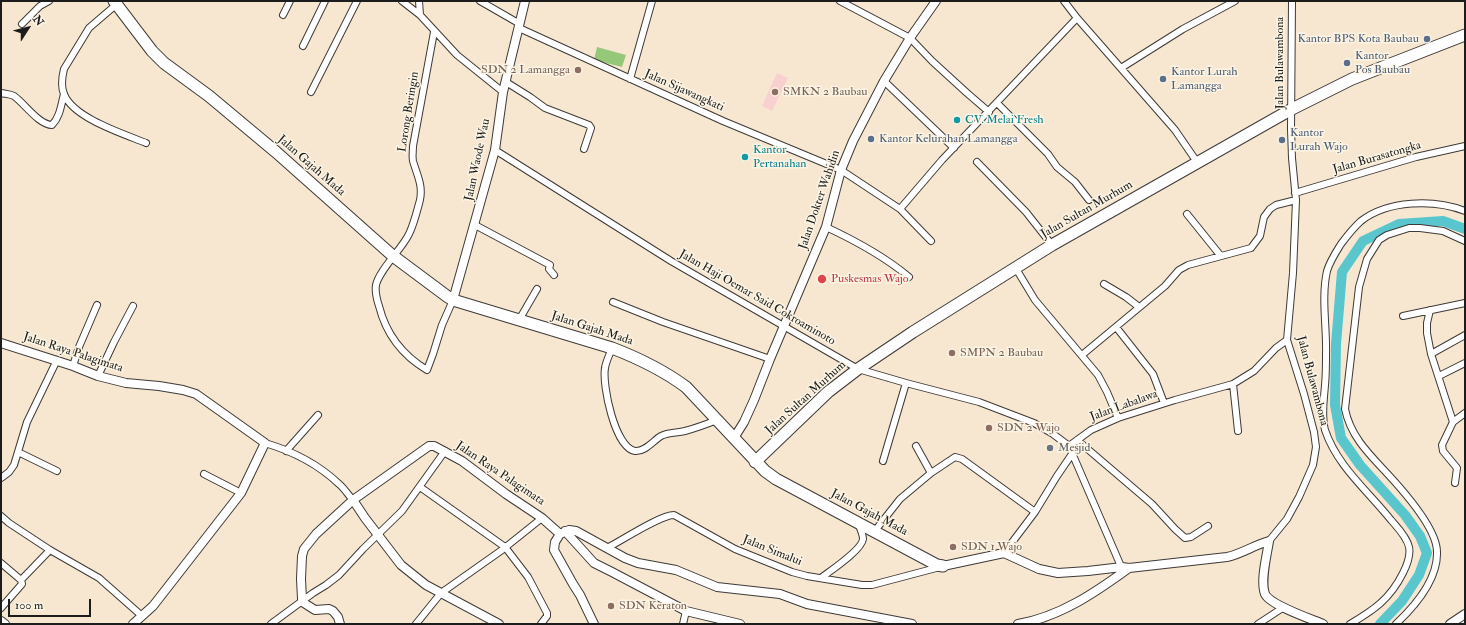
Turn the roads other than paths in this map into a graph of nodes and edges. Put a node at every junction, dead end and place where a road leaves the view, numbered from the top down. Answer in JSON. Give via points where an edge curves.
{"nodes":[{"id":1,"x":49,"y":1,"type":"edge"},
{"id":2,"x":290,"y":1,"type":"edge"},
{"id":3,"x":325,"y":1,"type":"edge"},
{"id":4,"x":357,"y":1,"type":"edge"},
{"id":5,"x":402,"y":1,"type":"edge"},
{"id":6,"x":419,"y":1,"type":"edge"},
{"id":7,"x":480,"y":1,"type":"edge"},
{"id":8,"x":525,"y":1,"type":"edge"},
{"id":9,"x":652,"y":1,"type":"edge"},
{"id":10,"x":840,"y":1,"type":"edge"},
{"id":11,"x":936,"y":1,"type":"edge"},
{"id":12,"x":1064,"y":1,"type":"edge"},
{"id":13,"x":1235,"y":1,"type":"edge"},
{"id":14,"x":1292,"y":1,"type":"edge"},
{"id":15,"x":115,"y":3,"type":"edge"},
{"id":16,"x":283,"y":15,"type":"dead end"},
{"id":17,"x":420,"y":15,"type":"junction"},
{"id":18,"x":1077,"y":18,"type":"junction"},
{"id":19,"x":22,"y":24,"type":"dead end"},
{"id":20,"x":519,"y":26,"type":"junction"},
{"id":21,"x":434,"y":32,"type":"junction"},
{"id":22,"x":1465,"y":35,"type":"edge"},
{"id":23,"x":910,"y":38,"type":"junction"},
{"id":24,"x":303,"y":46,"type":"dead end"},
{"id":25,"x":1121,"y":68,"type":"junction"},
{"id":26,"x":630,"y":78,"type":"junction"},
{"id":27,"x":884,"y":81,"type":"junction"},
{"id":28,"x":506,"y":82,"type":"junction"},
{"id":29,"x":311,"y":92,"type":"dead end"},
{"id":30,"x":503,"y":92,"type":"junction"},
{"id":31,"x":1,"y":93,"type":"edge"},
{"id":32,"x":64,"y":94,"type":"junction"},
{"id":33,"x":997,"y":103,"type":"junction"},
{"id":34,"x":1292,"y":109,"type":"junction"},
{"id":35,"x":989,"y":112,"type":"junction"},
{"id":36,"x":146,"y":143,"type":"dead end"},
{"id":37,"x":1465,"y":146,"type":"edge"},
{"id":38,"x":954,"y":148,"type":"junction"},
{"id":39,"x":584,"y":149,"type":"dead end"},
{"id":40,"x":495,"y":150,"type":"junction"},
{"id":41,"x":977,"y":162,"type":"dead end"},
{"id":42,"x":1197,"y":162,"type":"junction"},
{"id":43,"x":841,"y":170,"type":"junction"},
{"id":44,"x":1295,"y":193,"type":"junction"},
{"id":45,"x":1089,"y":200,"type":"dead end"},
{"id":46,"x":1296,"y":200,"type":"junction"},
{"id":47,"x":900,"y":209,"type":"junction"},
{"id":48,"x":1465,"y":211,"type":"edge"},
{"id":49,"x":1187,"y":214,"type":"dead end"},
{"id":50,"x":475,"y":225,"type":"junction"},
{"id":51,"x":826,"y":227,"type":"junction"},
{"id":52,"x":931,"y":241,"type":"dead end"},
{"id":53,"x":1465,"y":241,"type":"edge"},
{"id":54,"x":1052,"y":245,"type":"junction"},
{"id":55,"x":1220,"y":255,"type":"junction"},
{"id":56,"x":393,"y":256,"type":"junction"},
{"id":57,"x":1015,"y":268,"type":"junction"},
{"id":58,"x":554,"y":275,"type":"dead end"},
{"id":59,"x":909,"y":277,"type":"dead end"},
{"id":60,"x":1104,"y":284,"type":"dead end"},
{"id":61,"x":537,"y":289,"type":"dead end"},
{"id":62,"x":453,"y":300,"type":"junction"},
{"id":63,"x":614,"y":302,"type":"dead end"},
{"id":64,"x":1465,"y":303,"type":"edge"},
{"id":65,"x":97,"y":305,"type":"dead end"},
{"id":66,"x":133,"y":306,"type":"dead end"},
{"id":67,"x":1139,"y":307,"type":"junction"},
{"id":68,"x":1430,"y":310,"type":"junction"},
{"id":69,"x":1403,"y":316,"type":"dead end"},
{"id":70,"x":519,"y":320,"type":"junction"},
{"id":71,"x":784,"y":327,"type":"junction"},
{"id":72,"x":1116,"y":327,"type":"junction"},
{"id":73,"x":1465,"y":335,"type":"edge"},
{"id":74,"x":1287,"y":340,"type":"junction"},
{"id":75,"x":1,"y":343,"type":"edge"},
{"id":76,"x":612,"y":348,"type":"junction"},
{"id":77,"x":1431,"y":354,"type":"junction"},
{"id":78,"x":1082,"y":355,"type":"junction"},
{"id":79,"x":770,"y":359,"type":"junction"},
{"id":80,"x":57,"y":360,"type":"junction"},
{"id":81,"x":1465,"y":363,"type":"edge"},
{"id":82,"x":73,"y":366,"type":"junction"},
{"id":83,"x":858,"y":369,"type":"junction"},
{"id":84,"x":98,"y":376,"type":"junction"},
{"id":85,"x":1439,"y":376,"type":"junction"},
{"id":86,"x":906,"y":383,"type":"junction"},
{"id":87,"x":1233,"y":384,"type":"junction"},
{"id":88,"x":1164,"y":403,"type":"junction"},
{"id":89,"x":1465,"y":413,"type":"edge"},
{"id":90,"x":318,"y":415,"type":"dead end"},
{"id":91,"x":1118,"y":418,"type":"junction"},
{"id":92,"x":717,"y":420,"type":"junction"},
{"id":93,"x":1453,"y":422,"type":"junction"},
{"id":94,"x":1238,"y":431,"type":"dead end"},
{"id":95,"x":734,"y":438,"type":"junction"},
{"id":96,"x":1077,"y":440,"type":"junction"},
{"id":97,"x":264,"y":443,"type":"junction"},
{"id":98,"x":916,"y":446,"type":"dead end"},
{"id":99,"x":1069,"y":446,"type":"junction"},
{"id":100,"x":286,"y":451,"type":"junction"},
{"id":101,"x":445,"y":451,"type":"junction"},
{"id":102,"x":18,"y":452,"type":"junction"},
{"id":103,"x":1072,"y":454,"type":"junction"},
{"id":104,"x":883,"y":461,"type":"dead end"},
{"id":105,"x":755,"y":462,"type":"junction"},
{"id":106,"x":57,"y":471,"type":"dead end"},
{"id":107,"x":931,"y":473,"type":"junction"},
{"id":108,"x":204,"y":474,"type":"dead end"},
{"id":109,"x":1,"y":478,"type":"edge"},
{"id":110,"x":1455,"y":483,"type":"dead end"},
{"id":111,"x":420,"y":487,"type":"junction"},
{"id":112,"x":241,"y":493,"type":"junction"},
{"id":113,"x":353,"y":500,"type":"junction"},
{"id":114,"x":1035,"y":512,"type":"junction"},
{"id":115,"x":1,"y":516,"type":"edge"},
{"id":116,"x":542,"y":518,"type":"junction"},
{"id":117,"x":858,"y":522,"type":"junction"},
{"id":118,"x":1208,"y":526,"type":"dead end"},
{"id":119,"x":874,"y":532,"type":"junction"},
{"id":120,"x":563,"y":533,"type":"junction"},
{"id":121,"x":378,"y":535,"type":"junction"},
{"id":122,"x":1268,"y":541,"type":"junction"},
{"id":123,"x":505,"y":547,"type":"junction"},
{"id":124,"x":607,"y":548,"type":"junction"},
{"id":125,"x":50,"y":550,"type":"junction"},
{"id":126,"x":1004,"y":553,"type":"junction"},
{"id":127,"x":1,"y":563,"type":"edge"},
{"id":128,"x":943,"y":566,"type":"junction"},
{"id":129,"x":1125,"y":569,"type":"junction"},
{"id":130,"x":821,"y":578,"type":"junction"},
{"id":131,"x":21,"y":580,"type":"junction"},
{"id":132,"x":441,"y":593,"type":"junction"},
{"id":133,"x":303,"y":601,"type":"junction"},
{"id":134,"x":1284,"y":607,"type":"junction"},
{"id":135,"x":1,"y":608,"type":"edge"},
{"id":136,"x":686,"y":611,"type":"junction"},
{"id":137,"x":1465,"y":614,"type":"edge"},
{"id":138,"x":142,"y":616,"type":"junction"},
{"id":139,"x":1,"y":622,"type":"edge"},
{"id":140,"x":4,"y":624,"type":"edge"},
{"id":141,"x":133,"y":624,"type":"edge"},
{"id":142,"x":272,"y":624,"type":"edge"},
{"id":143,"x":340,"y":624,"type":"edge"},
{"id":144,"x":416,"y":624,"type":"edge"},
{"id":145,"x":499,"y":624,"type":"edge"},
{"id":146,"x":542,"y":624,"type":"edge"},
{"id":147,"x":594,"y":624,"type":"edge"},
{"id":148,"x":683,"y":624,"type":"edge"},
{"id":149,"x":740,"y":624,"type":"edge"},
{"id":150,"x":912,"y":624,"type":"edge"},
{"id":151,"x":1018,"y":624,"type":"edge"},
{"id":152,"x":1258,"y":624,"type":"edge"},
{"id":153,"x":1323,"y":624,"type":"edge"},
{"id":154,"x":1350,"y":624,"type":"edge"},
{"id":155,"x":1396,"y":624,"type":"edge"},
{"id":156,"x":1450,"y":624,"type":"edge"}],
"edges":[{"from":1,"to":19,"type":"street","via":[[40,6]]},
{"from":2,"to":16,"type":"street"},
{"from":3,"to":24,"type":"street"},
{"from":4,"to":29,"type":"street"},
{"from":5,"to":17,"type":"street"},
{"from":6,"to":17,"type":"street"},
{"from":7,"to":20,"type":"street","name":"Jalan Sijawangkati"},
{"from":8,"to":20,"type":"street","name":"Jalan Waode Wau"},
{"from":9,"to":26,"type":"street"},
{"from":10,"to":23,"type":"street"},
{"from":11,"to":23,"type":"street","name":"Jalan Dokter Wahidin"},
{"from":12,"to":18,"type":"street"},
{"from":13,"to":25,"type":"street","via":[[1183,29]]},
{"from":14,"to":34,"type":"street","name":"Jalan Bulawambona"},
{"from":15,"to":32,"type":"street","via":[[89,28],[64,69]]},
{"from":15,"to":56,"type":"highway","name":"Jalan Gajah Mada","via":[[164,63],[209,96],[276,152]]},
{"from":17,"to":21,"type":"street"},
{"from":18,"to":25,"type":"street"},
{"from":18,"to":33,"type":"street"},
{"from":20,"to":26,"type":"street","name":"Jalan Sijawangkati"},
{"from":20,"to":28,"type":"street","name":"Jalan Waode Wau"},
{"from":21,"to":30,"type":"street","via":[[457,55]]},
{"from":21,"to":56,"type":"street","name":"Lorong Beringin","via":[[413,155],[421,192],[413,224],[406,240]]},
{"from":22,"to":34,"type":"highway","name":"Jalan Sultan Murhum","via":[[1352,79]]},
{"from":23,"to":27,"type":"street","name":"Jalan Dokter Wahidin"},
{"from":23,"to":35,"type":"street"},
{"from":25,"to":42,"type":"street","via":[[1175,130]]},
{"from":26,"to":43,"type":"street","name":"Jalan Sijawangkati"},
{"from":27,"to":38,"type":"street"},
{"from":27,"to":43,"type":"street","name":"Jalan Dokter Wahidin"},
{"from":28,"to":30,"type":"street","name":"Jalan Waode Wau"},
{"from":28,"to":39,"type":"street","via":[[544,108],[589,125],[591,128]]},
{"from":30,"to":40,"type":"street","name":"Jalan Waode Wau"},
{"from":31,"to":32,"type":"street","via":[[14,96],[48,125],[52,125],[60,113]]},
{"from":32,"to":36,"type":"street","via":[[71,104],[91,119]]},
{"from":33,"to":35,"type":"street"},
{"from":33,"to":45,"type":"street","via":[[1048,154],[1057,167],[1075,182]]},
{"from":34,"to":42,"type":"highway","name":"Jalan Sultan Murhum"},
{"from":34,"to":44,"type":"street","name":"Jalan Bulawambona"},
{"from":35,"to":38,"type":"street"},
{"from":37,"to":44,"type":"street","name":"Jalan Burasatongka","via":[[1416,157]]},
{"from":38,"to":47,"type":"street"},
{"from":40,"to":50,"type":"street","name":"Jalan Waode Wau"},
{"from":40,"to":71,"type":"street","name":"Jalan Haji Oemar Said Cokroaminoto","via":[[671,261]]},
{"from":41,"to":54,"type":"street","via":[[1026,212]]},
{"from":42,"to":54,"type":"highway","name":"Jalan Sultan Murhum"},
{"from":43,"to":47,"type":"street","name":"Jalan Sijawangkati"},
{"from":43,"to":51,"type":"street","name":"Jalan Dokter Wahidin"},
{"from":44,"to":46,"type":"street","name":"Jalan Bulawambona"},
{"from":46,"to":55,"type":"street","via":[[1270,209],[1264,217],[1260,236],[1251,248]]},
{"from":46,"to":74,"type":"street","name":"Jalan Bulawambona"},
{"from":47,"to":52,"type":"street","name":"Jalan Sijawangkati"},
{"from":48,"to":154,"type":"street","via":[[1453,206],[1427,204],[1406,204],[1384,209],[1361,221],[1347,236],[1335,253],[1328,271],[1324,308],[1326,384],[1322,409],[1325,429],[1332,446],[1349,472],[1402,533],[1410,548],[1407,564],[1391,594],[1371,612]]},
{"from":49,"to":55,"type":"street"},
{"from":50,"to":58,"type":"street","via":[[550,265],[549,269]]},
{"from":50,"to":62,"type":"street","name":"Jalan Waode Wau"},
{"from":51,"to":59,"type":"street","via":[[891,262]]},
{"from":51,"to":71,"type":"street","name":"Jalan Dokter Wahidin"},
{"from":53,"to":155,"type":"street","via":[[1443,231],[1420,228],[1409,228],[1387,235],[1379,240],[1368,259],[1359,287],[1345,409],[1347,417],[1362,445],[1420,513],[1430,529],[1437,550],[1431,579]]},
{"from":54,"to":57,"type":"highway","name":"Jalan Sultan Murhum"},
{"from":55,"to":67,"type":"street","via":[[1179,270],[1165,286]]},
{"from":56,"to":62,"type":"highway","name":"Jalan Gajah Mada"},
{"from":56,"to":62,"type":"street","name":"Lorong Beringin","via":[[376,285],[382,320],[402,352],[427,370]]},
{"from":57,"to":78,"type":"street","via":[[1035,300]]},
{"from":57,"to":83,"type":"highway","name":"Jalan Sultan Murhum"},
{"from":60,"to":67,"type":"street","via":[[1126,296]]},
{"from":61,"to":70,"type":"street"},
{"from":62,"to":70,"type":"highway","name":"Jalan Gajah Mada"},
{"from":63,"to":79,"type":"street"},
{"from":64,"to":68,"type":"street"},
{"from":65,"to":82,"type":"street"},
{"from":66,"to":84,"type":"street"},
{"from":67,"to":72,"type":"street"},
{"from":68,"to":69,"type":"street"},
{"from":68,"to":77,"type":"street","via":[[1427,333]]},
{"from":70,"to":76,"type":"highway","name":"Jalan Gajah Mada"},
{"from":71,"to":79,"type":"street","name":"Jalan Dokter Wahidin"},
{"from":71,"to":83,"type":"street","name":"Jalan Haji Oemar Said Cokroaminoto"},
{"from":72,"to":78,"type":"street"},
{"from":72,"to":88,"type":"street","via":[[1153,374]]},
{"from":73,"to":77,"type":"street"},
{"from":74,"to":87,"type":"street","name":"Jalan Labalawa","via":[[1254,371]]},
{"from":74,"to":122,"type":"street","name":"Jalan Bulawambona","via":[[1304,394],[1316,447],[1313,465],[1299,497],[1287,519]]},
{"from":75,"to":80,"type":"street","name":"Jalan Raya Palagimata"},
{"from":76,"to":92,"type":"highway","name":"Jalan Gajah Mada","via":[[674,378]]},
{"from":76,"to":92,"type":"street","via":[[605,368],[608,403],[617,432],[629,448],[638,451],[662,435],[685,431]]},
{"from":77,"to":85,"type":"street"},
{"from":78,"to":91,"type":"street","via":[[1098,375]]},
{"from":79,"to":95,"type":"street","name":"Jalan Dokter Wahidin","via":[[744,422]]},
{"from":80,"to":82,"type":"street","name":"Jalan Raya Palagimata"},
{"from":80,"to":102,"type":"street","via":[[27,422]]},
{"from":81,"to":85,"type":"street"},
{"from":82,"to":84,"type":"street","name":"Jalan Raya Palagimata"},
{"from":83,"to":86,"type":"street","name":"Jalan Haji Oemar Said Cokroaminoto"},
{"from":83,"to":105,"type":"highway","name":"Jalan Sultan Murhum","via":[[828,392]]},
{"from":84,"to":97,"type":"street","name":"Jalan Raya Palagimata","via":[[196,394]]},
{"from":85,"to":93,"type":"street"},
{"from":86,"to":99,"type":"street","name":"Jalan Haji Oemar Said Cokroaminoto","via":[[979,402],[1034,423]]},
{"from":86,"to":104,"type":"street"},
{"from":87,"to":88,"type":"street","name":"Jalan Labalawa"},
{"from":87,"to":94,"type":"street"},
{"from":88,"to":91,"type":"street","name":"Jalan Labalawa"},
{"from":89,"to":93,"type":"street"},
{"from":90,"to":100,"type":"street"},
{"from":91,"to":96,"type":"street","name":"Jalan Labalawa","via":[[1091,430]]},
{"from":92,"to":95,"type":"highway","name":"Jalan Gajah Mada"},
{"from":93,"to":110,"type":"street","via":[[1442,449],[1457,468]]},
{"from":95,"to":105,"type":"highway","name":"Jalan Gajah Mada"},
{"from":96,"to":99,"type":"street","name":"Jalan Labalawa"},
{"from":96,"to":118,"type":"street","via":[[1152,504],[1185,538]]},
{"from":97,"to":100,"type":"street","name":"Jalan Raya Palagimata"},
{"from":97,"to":112,"type":"street"},
{"from":98,"to":107,"type":"street"},
{"from":99,"to":103,"type":"street"},
{"from":100,"to":113,"type":"street","name":"Jalan Raya Palagimata","via":[[325,472]]},
{"from":101,"to":111,"type":"street"},
{"from":101,"to":113,"type":"street","name":"Jalan Raya Palagimata","via":[[430,446]]},
{"from":101,"to":116,"type":"street","name":"Jalan Raya Palagimata"},
{"from":102,"to":106,"type":"street"},
{"from":102,"to":109,"type":"street","via":[[12,469]]},
{"from":103,"to":114,"type":"street"},
{"from":103,"to":129,"type":"street"},
{"from":105,"to":117,"type":"highway","name":"Jalan Gajah Mada","via":[[776,479]]},
{"from":107,"to":114,"type":"street","via":[[958,457]]},
{"from":107,"to":119,"type":"street","via":[[900,499]]},
{"from":108,"to":112,"type":"street"},
{"from":111,"to":121,"type":"street","via":[[396,518]]},
{"from":111,"to":123,"type":"street"},
{"from":112,"to":138,"type":"street","via":[[153,606]]},
{"from":113,"to":121,"type":"street"},
{"from":113,"to":133,"type":"street","via":[[316,534],[304,549],[301,579]]},
{"from":114,"to":126,"type":"street"},
{"from":115,"to":125,"type":"street"},
{"from":116,"to":120,"type":"street","name":"Jalan Raya Palagimata"},
{"from":116,"to":123,"type":"street"},
{"from":117,"to":119,"type":"highway","name":"Jalan Gajah Mada"},
{"from":117,"to":130,"type":"street","via":[[863,538],[860,544],[842,563]]},
{"from":119,"to":128,"type":"highway","name":"Jalan Gajah Mada"},
{"from":120,"to":124,"type":"street","via":[[576,531]]},
{"from":120,"to":136,"type":"street","name":"Jalan Raya Palagimata","via":[[594,563]]},
{"from":120,"to":147,"type":"street","via":[[555,542],[554,550]]},
{"from":121,"to":132,"type":"street","via":[[401,565],[426,585]]},
{"from":121,"to":133,"type":"street","via":[[339,576]]},
{"from":122,"to":129,"type":"street","via":[[1227,557]]},
{"from":122,"to":134,"type":"street","via":[[1265,592],[1266,596]]},
{"from":123,"to":132,"type":"street"},
{"from":123,"to":146,"type":"street","via":[[528,577],[547,613]]},
{"from":124,"to":130,"type":"street","name":"Jalan Simalui","via":[[660,519],[674,515],[735,549],[792,572]]},
{"from":124,"to":150,"type":"street","via":[[638,563],[676,570],[717,587],[780,594],[806,604]]},
{"from":125,"to":131,"type":"street"},
{"from":125,"to":138,"type":"street","via":[[99,578]]},
{"from":126,"to":128,"type":"street"},
{"from":126,"to":129,"type":"street","via":[[1039,569],[1058,573]]},
{"from":127,"to":131,"type":"street"},
{"from":128,"to":130,"type":"street","name":"Jalan Simalui","via":[[872,585]]},
{"from":129,"to":151,"type":"street","via":[[1095,592],[1058,611]]},
{"from":131,"to":135,"type":"street","via":[[22,584]]},
{"from":132,"to":144,"type":"street"},
{"from":132,"to":145,"type":"street"},
{"from":133,"to":142,"type":"street"},
{"from":133,"to":143,"type":"street","via":[[306,606],[315,610],[333,611]]},
{"from":134,"to":152,"type":"street"},
{"from":134,"to":153,"type":"street"},
{"from":136,"to":148,"type":"street"},
{"from":136,"to":149,"type":"street","name":"Jalan Raya Palagimata"},
{"from":137,"to":156,"type":"street"},
{"from":138,"to":141,"type":"street"},
{"from":139,"to":140,"type":"street"}]}
